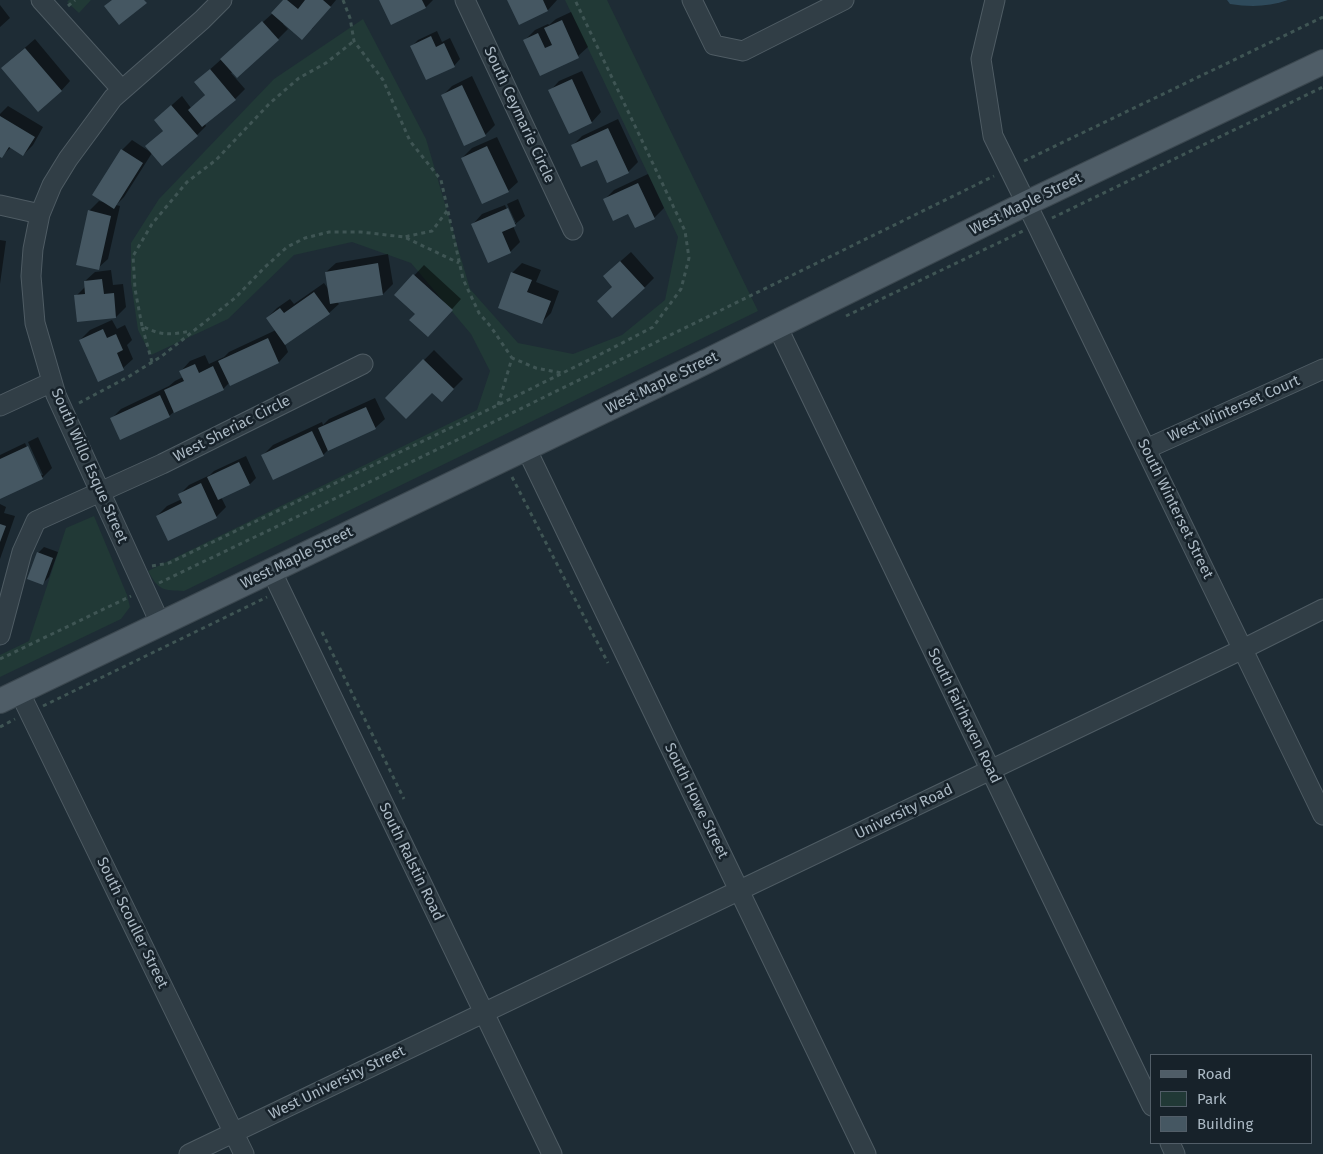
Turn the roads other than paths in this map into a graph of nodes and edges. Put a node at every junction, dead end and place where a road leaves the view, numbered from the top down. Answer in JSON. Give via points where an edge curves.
{"nodes":[{"id":1,"x":40,"y":0,"type":"edge"},
{"id":2,"x":222,"y":0,"type":"edge"},
{"id":3,"x":465,"y":0,"type":"edge"},
{"id":4,"x":692,"y":0,"type":"edge"},
{"id":5,"x":844,"y":0,"type":"edge"},
{"id":6,"x":995,"y":0,"type":"edge"},
{"id":7,"x":1323,"y":62,"type":"edge"},
{"id":8,"x":122,"y":90,"type":"junction"},
{"id":9,"x":1027,"y":204,"type":"junction"},
{"id":10,"x":0,"y":205,"type":"edge"},
{"id":11,"x":40,"y":214,"type":"junction"},
{"id":12,"x":573,"y":230,"type":"dead end"},
{"id":13,"x":777,"y":326,"type":"junction"},
{"id":14,"x":363,"y":364,"type":"dead end"},
{"id":15,"x":1323,"y":369,"type":"edge"},
{"id":16,"x":52,"y":382,"type":"junction"},
{"id":17,"x":0,"y":406,"type":"edge"},
{"id":18,"x":526,"y":448,"type":"junction"},
{"id":19,"x":1146,"y":449,"type":"junction"},
{"id":20,"x":100,"y":493,"type":"junction"},
{"id":21,"x":271,"y":570,"type":"junction"},
{"id":22,"x":1323,"y":609,"type":"edge"},
{"id":23,"x":160,"y":623,"type":"junction"},
{"id":24,"x":0,"y":635,"type":"edge"},
{"id":25,"x":1243,"y":649,"type":"junction"},
{"id":26,"x":10,"y":696,"type":"edge"},
{"id":27,"x":990,"y":770,"type":"junction"},
{"id":28,"x":1323,"y":815,"type":"edge"},
{"id":29,"x":739,"y":891,"type":"junction"},
{"id":30,"x":484,"y":1013,"type":"junction"},
{"id":31,"x":1150,"y":1102,"type":"edge"},
{"id":32,"x":234,"y":1133,"type":"junction"},
{"id":33,"x":190,"y":1154,"type":"edge"},
{"id":34,"x":244,"y":1154,"type":"edge"},
{"id":35,"x":552,"y":1154,"type":"edge"},
{"id":36,"x":866,"y":1154,"type":"edge"}],
"edges":[{"from":1,"to":8,"type":"street"},
{"from":2,"to":8,"type":"street","name":"South Willo Esque Street"},
{"from":3,"to":12,"type":"street","name":"South Ceymarie Circle"},
{"from":4,"to":5,"type":"street","via":[[714,46],[743,51]]},
{"from":6,"to":9,"type":"street","name":"South Winterset Street","via":[[981,59],[993,136]]},
{"from":7,"to":9,"type":"main road","name":"West Maple Street"},
{"from":8,"to":11,"type":"street","name":"South Willo Esque Street","via":[[68,158]]},
{"from":9,"to":13,"type":"main road","name":"West Maple Street"},
{"from":9,"to":19,"type":"street","name":"South Winterset Street"},
{"from":10,"to":11,"type":"street"},
{"from":11,"to":16,"type":"street","name":"South Willo Esque Street","via":[[33,249],[32,285],[35,323]]},
{"from":13,"to":18,"type":"main road","name":"West Maple Street"},
{"from":13,"to":27,"type":"street","name":"South Fairhaven Road"},
{"from":14,"to":20,"type":"street","name":"West Sheriac Circle"},
{"from":15,"to":19,"type":"street","name":"West Winterset Court"},
{"from":16,"to":17,"type":"street"},
{"from":16,"to":20,"type":"street","name":"South Willo Esque Street"},
{"from":18,"to":21,"type":"main road","name":"West Maple Street"},
{"from":18,"to":29,"type":"street","name":"South Howe Street"},
{"from":19,"to":25,"type":"street","name":"South Winterset Street"},
{"from":20,"to":23,"type":"street","name":"South Willo Esque Street"},
{"from":20,"to":24,"type":"street","name":"West Sheriac Circle","via":[[36,521],[22,552]]},
{"from":21,"to":23,"type":"main road","name":"West Maple Street"},
{"from":21,"to":30,"type":"street","name":"South Ralstin Road"},
{"from":22,"to":25,"type":"street","name":"University Road"},
{"from":23,"to":26,"type":"main road","name":"West Maple Street"},
{"from":25,"to":27,"type":"street","name":"University Road"},
{"from":25,"to":28,"type":"street","name":"South Winterset Street"},
{"from":26,"to":32,"type":"street","name":"South Scouller Street"},
{"from":27,"to":29,"type":"street","name":"University Road"},
{"from":27,"to":31,"type":"street","name":"South Fairhaven Road"},
{"from":29,"to":30,"type":"street","name":"University Road"},
{"from":29,"to":36,"type":"street","name":"South Howe Street"},
{"from":30,"to":32,"type":"street","name":"West University Street"},
{"from":30,"to":35,"type":"street","name":"South Ralstin Road"},
{"from":32,"to":33,"type":"street","name":"West University Street"},
{"from":32,"to":34,"type":"street","name":"South Scouller Street"}]}
